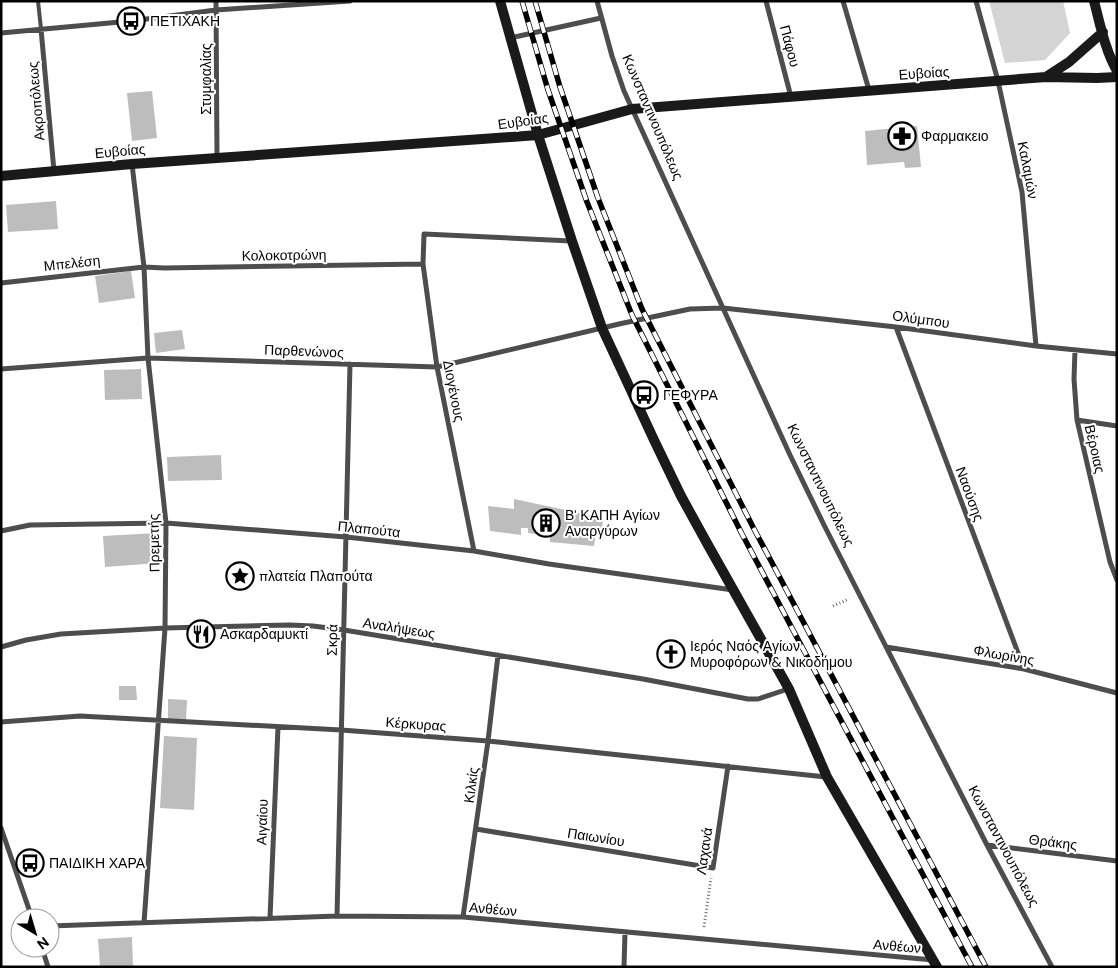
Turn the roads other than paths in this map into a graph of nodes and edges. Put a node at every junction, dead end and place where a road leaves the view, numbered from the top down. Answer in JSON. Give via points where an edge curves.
{"nodes":[{"id":1,"x":38,"y":1,"type":"edge"},
{"id":2,"x":216,"y":1,"type":"edge"},
{"id":3,"x":350,"y":1,"type":"edge"},
{"id":4,"x":500,"y":1,"type":"edge"},
{"id":5,"x":597,"y":1,"type":"edge"},
{"id":6,"x":766,"y":1,"type":"edge"},
{"id":7,"x":843,"y":1,"type":"edge"},
{"id":8,"x":976,"y":1,"type":"edge"},
{"id":9,"x":1094,"y":1,"type":"edge"},
{"id":10,"x":216,"y":10,"type":"junction"},
{"id":11,"x":601,"y":18,"type":"junction"},
{"id":12,"x":41,"y":29,"type":"junction"},
{"id":13,"x":1102,"y":32,"type":"junction"},
{"id":14,"x":1,"y":33,"type":"edge"},
{"id":15,"x":510,"y":38,"type":"junction"},
{"id":16,"x":1116,"y":66,"type":"edge"},
{"id":17,"x":1117,"y":77,"type":"edge"},
{"id":18,"x":1046,"y":78,"type":"junction"},
{"id":19,"x":998,"y":81,"type":"junction"},
{"id":20,"x":869,"y":91,"type":"junction"},
{"id":21,"x":791,"y":97,"type":"junction"},
{"id":22,"x":632,"y":109,"type":"junction"},
{"id":23,"x":538,"y":135,"type":"junction"},
{"id":24,"x":217,"y":158,"type":"junction"},
{"id":25,"x":132,"y":164,"type":"junction"},
{"id":26,"x":54,"y":171,"type":"junction"},
{"id":27,"x":1,"y":176,"type":"edge"},
{"id":28,"x":572,"y":241,"type":"junction"},
{"id":29,"x":423,"y":264,"type":"junction"},
{"id":30,"x":144,"y":266,"type":"junction"},
{"id":31,"x":1,"y":283,"type":"edge"},
{"id":32,"x":723,"y":308,"type":"junction"},
{"id":33,"x":896,"y":327,"type":"junction"},
{"id":34,"x":602,"y":328,"type":"junction"},
{"id":35,"x":1036,"y":346,"type":"junction"},
{"id":36,"x":1075,"y":350,"type":"junction"},
{"id":37,"x":1117,"y":354,"type":"edge"},
{"id":38,"x":148,"y":358,"type":"junction"},
{"id":39,"x":350,"y":364,"type":"junction"},
{"id":40,"x":437,"y":367,"type":"junction"},
{"id":41,"x":1,"y":369,"type":"edge"},
{"id":42,"x":1077,"y":420,"type":"junction"},
{"id":43,"x":1117,"y":426,"type":"edge"},
{"id":44,"x":166,"y":523,"type":"junction"},
{"id":45,"x":1,"y":531,"type":"edge"},
{"id":46,"x":346,"y":537,"type":"junction"},
{"id":47,"x":474,"y":551,"type":"junction"},
{"id":48,"x":1117,"y":580,"type":"edge"},
{"id":49,"x":733,"y":590,"type":"junction"},
{"id":50,"x":165,"y":628,"type":"junction"},
{"id":51,"x":344,"y":630,"type":"junction"},
{"id":52,"x":886,"y":647,"type":"junction"},
{"id":53,"x":1,"y":648,"type":"edge"},
{"id":54,"x":498,"y":655,"type":"junction"},
{"id":55,"x":1024,"y":669,"type":"junction"},
{"id":56,"x":789,"y":688,"type":"junction"},
{"id":57,"x":1117,"y":692,"type":"edge"},
{"id":58,"x":158,"y":720,"type":"junction"},
{"id":59,"x":1,"y":722,"type":"edge"},
{"id":60,"x":278,"y":726,"type":"junction"},
{"id":61,"x":341,"y":730,"type":"junction"},
{"id":62,"x":488,"y":741,"type":"junction"},
{"id":63,"x":728,"y":766,"type":"junction"},
{"id":64,"x":827,"y":777,"type":"junction"},
{"id":65,"x":1,"y":828,"type":"edge"},
{"id":66,"x":476,"y":829,"type":"junction"},
{"id":67,"x":987,"y":846,"type":"junction"},
{"id":68,"x":1117,"y":861,"type":"edge"},
{"id":69,"x":713,"y":868,"type":"joint"},
{"id":70,"x":29,"y":908,"type":"edge"},
{"id":71,"x":337,"y":916,"type":"junction"},
{"id":72,"x":463,"y":917,"type":"junction"},
{"id":73,"x":270,"y":918,"type":"junction"},
{"id":74,"x":144,"y":923,"type":"junction"},
{"id":75,"x":60,"y":926,"type":"edge"},
{"id":76,"x":625,"y":932,"type":"junction"},
{"id":77,"x":935,"y":964,"type":"edge"},
{"id":78,"x":624,"y":967,"type":"edge"},
{"id":79,"x":1052,"y":967,"type":"edge"}],
"edges":[{"from":1,"to":12,"type":"lane"},
{"from":2,"to":10,"type":"street","name":"Στυμφαλίας"},
{"from":3,"to":10,"type":"street"},
{"from":4,"to":15,"type":"street"},
{"from":5,"to":11,"type":"street","name":"Κωνσταντινουπόλεως"},
{"from":6,"to":21,"type":"street","name":"Πάφου"},
{"from":7,"to":20,"type":"street"},
{"from":8,"to":19,"type":"street","name":"Καλαμών"},
{"from":9,"to":13,"type":"street"},
{"from":10,"to":12,"type":"street"},
{"from":10,"to":24,"type":"street","name":"Στυμφαλίας"},
{"from":11,"to":15,"type":"street"},
{"from":11,"to":22,"type":"street","name":"Κωνσταντινουπόλεως"},
{"from":12,"to":14,"type":"street"},
{"from":12,"to":26,"type":"street","name":"Ακροπόλεως"},
{"from":13,"to":16,"type":"street"},
{"from":13,"to":18,"type":"street"},
{"from":15,"to":23,"type":"street"},
{"from":17,"to":18,"type":"street","name":"Ευβοίας"},
{"from":18,"to":19,"type":"street","name":"Ευβοίας"},
{"from":19,"to":20,"type":"street","name":"Ευβοίας"},
{"from":19,"to":35,"type":"street","name":"Καλαμών","via":[[1022,192]]},
{"from":20,"to":21,"type":"street","name":"Ευβοίας"},
{"from":21,"to":22,"type":"street","name":"Ευβοίας"},
{"from":22,"to":23,"type":"street","name":"Ευβοίας"},
{"from":22,"to":32,"type":"street","name":"Κωνσταντινουπόλεως"},
{"from":23,"to":24,"type":"street","name":"Ευβοίας"},
{"from":23,"to":28,"type":"street"},
{"from":24,"to":25,"type":"street","name":"Ευβοίας"},
{"from":25,"to":26,"type":"street","name":"Ευβοίας"},
{"from":25,"to":30,"type":"street","name":"Πρεμετής"},
{"from":26,"to":27,"type":"street","name":"Ευβοίας"},
{"from":28,"to":29,"type":"street","name":"Διογένους","via":[[424,234]]},
{"from":28,"to":34,"type":"street"},
{"from":29,"to":30,"type":"street","name":"Κολοκοτρώνη"},
{"from":29,"to":40,"type":"street","name":"Διογένους"},
{"from":30,"to":31,"type":"street","name":"Μπελέση"},
{"from":30,"to":38,"type":"street","name":"Πρεμετής"},
{"from":32,"to":33,"type":"street","name":"Ολύμπου"},
{"from":32,"to":34,"type":"street","name":"Ολύμπου","via":[[690,309]]},
{"from":32,"to":52,"type":"street","name":"Κωνσταντινουπόλεως","via":[[790,455]]},
{"from":33,"to":35,"type":"street","name":"Ολύμπου"},
{"from":33,"to":55,"type":"street","name":"Ναούσης"},
{"from":34,"to":40,"type":"street","name":"Παρθενώνος"},
{"from":34,"to":49,"type":"street","via":[[654,440]]},
{"from":35,"to":36,"type":"street","name":"Ολύμπου"},
{"from":36,"to":37,"type":"street","name":"Ολύμπου"},
{"from":36,"to":42,"type":"street","name":"Βέροιας"},
{"from":38,"to":39,"type":"street","name":"Παρθενώνος"},
{"from":38,"to":41,"type":"street","name":"Παρθενώνος"},
{"from":38,"to":44,"type":"street","name":"Πρεμετής"},
{"from":39,"to":40,"type":"street","name":"Παρθενώνος"},
{"from":39,"to":46,"type":"street","name":"Σκρά"},
{"from":40,"to":47,"type":"street","name":"Διογένους"},
{"from":42,"to":43,"type":"street"},
{"from":42,"to":48,"type":"street","name":"Βέροιας"},
{"from":44,"to":45,"type":"street","name":"Πλαπούτα","via":[[30,525]]},
{"from":44,"to":46,"type":"street","name":"Πλαπούτα"},
{"from":44,"to":50,"type":"street","name":"Πρεμετής"},
{"from":46,"to":47,"type":"street","name":"Πλαπούτα"},
{"from":46,"to":51,"type":"street","name":"Σκρά"},
{"from":47,"to":49,"type":"street","name":"Πλαπούτα"},
{"from":49,"to":56,"type":"street"},
{"from":50,"to":51,"type":"street","name":"Αναλήψεως","via":[[290,625]]},
{"from":50,"to":53,"type":"street","name":"Αναλήψεως","via":[[61,634]]},
{"from":50,"to":58,"type":"street","name":"Πρεμετής"},
{"from":51,"to":54,"type":"street","name":"Αναλήψεως"},
{"from":51,"to":61,"type":"street","name":"Σκρά"},
{"from":52,"to":55,"type":"street","name":"Φλωρίνης"},
{"from":52,"to":67,"type":"street","name":"Κωνσταντινουπόλεως"},
{"from":54,"to":56,"type":"street","name":"Αναλήψεως","via":[[748,699],[758,699]]},
{"from":54,"to":62,"type":"street","name":"Κιλκίς"},
{"from":55,"to":57,"type":"street","name":"Φλωρίνης"},
{"from":56,"to":64,"type":"street"},
{"from":58,"to":59,"type":"street","name":"Κέρκυρας","via":[[80,716]]},
{"from":58,"to":60,"type":"street","name":"Κέρκυρας"},
{"from":58,"to":74,"type":"street","name":"Πρεμετής"},
{"from":60,"to":61,"type":"street","name":"Κέρκυρας"},
{"from":60,"to":73,"type":"street","name":"Αιγαίου"},
{"from":61,"to":62,"type":"street","name":"Κέρκυρας"},
{"from":61,"to":71,"type":"street","name":"Σκρά"},
{"from":62,"to":63,"type":"street","name":"Κέρκυρας"},
{"from":62,"to":66,"type":"street","name":"Κιλκίς"},
{"from":63,"to":64,"type":"street","name":"Κέρκυρας"},
{"from":63,"to":69,"type":"street","name":"Λαχανά"},
{"from":64,"to":77,"type":"street"},
{"from":65,"to":70,"type":"street"},
{"from":66,"to":69,"type":"street","name":"Παιωνίου"},
{"from":66,"to":72,"type":"street","name":"Κιλκίς"},
{"from":67,"to":68,"type":"street","name":"Θράκης"},
{"from":67,"to":79,"type":"street","name":"Κωνσταντινουπόλεως"},
{"from":71,"to":72,"type":"street","name":"Ανθέων"},
{"from":71,"to":73,"type":"street","name":"Ανθέων"},
{"from":72,"to":76,"type":"street","name":"Ανθέων"},
{"from":73,"to":74,"type":"street","name":"Ανθέων"},
{"from":74,"to":75,"type":"street","name":"Ανθέων"},
{"from":76,"to":77,"type":"street","name":"Ανθέων"},
{"from":76,"to":78,"type":"street"}]}
